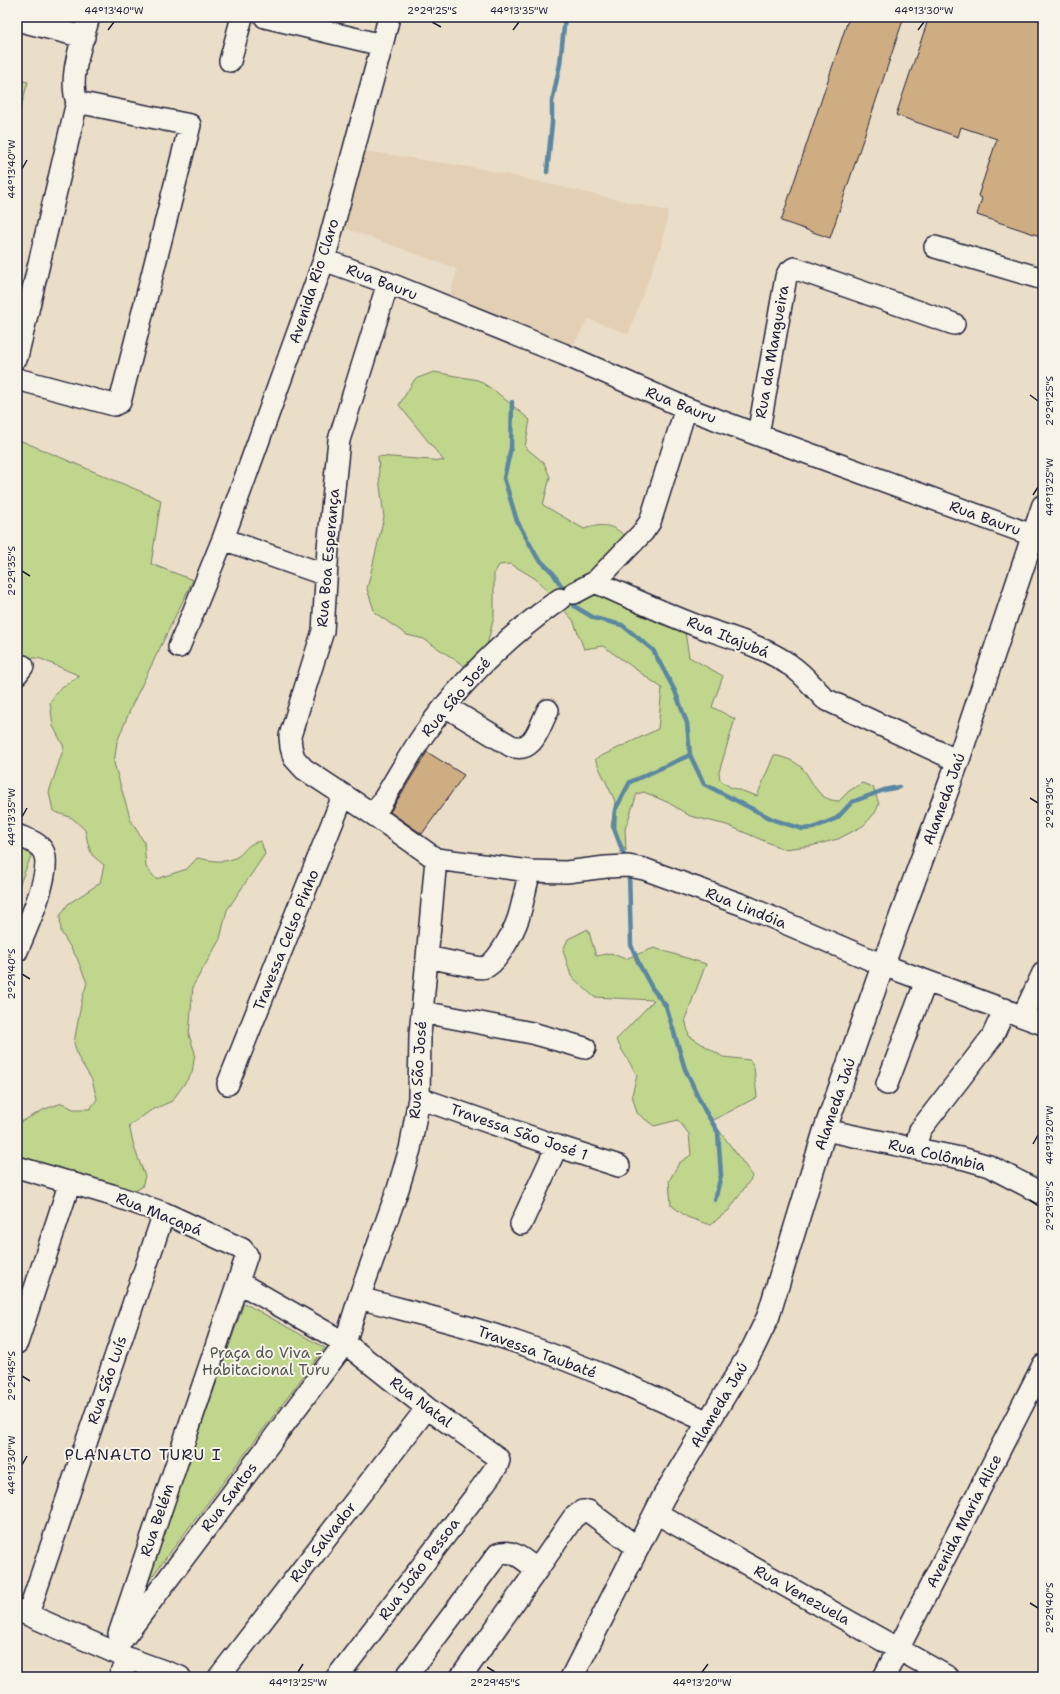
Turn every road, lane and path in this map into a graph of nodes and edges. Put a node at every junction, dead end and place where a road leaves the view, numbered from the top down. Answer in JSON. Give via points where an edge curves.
{"nodes":[{"id":1,"x":242,"y":17,"type":"edge"},
{"id":2,"x":265,"y":17,"type":"edge"},
{"id":3,"x":389,"y":17,"type":"edge"},
{"id":4,"x":17,"y":20,"type":"edge"},
{"id":5,"x":87,"y":27,"type":"edge"},
{"id":6,"x":382,"y":46,"type":"junction"},
{"id":7,"x":230,"y":61,"type":"dead end"},
{"id":8,"x":77,"y":102,"type":"junction"},
{"id":9,"x":935,"y":247,"type":"dead end"},
{"id":10,"x":324,"y":260,"type":"junction"},
{"id":11,"x":1043,"y":279,"type":"edge"},
{"id":12,"x":388,"y":283,"type":"junction"},
{"id":13,"x":954,"y":324,"type":"dead end"},
{"id":14,"x":17,"y":357,"type":"edge"},
{"id":15,"x":17,"y":379,"type":"edge"},
{"id":16,"x":686,"y":408,"type":"junction"},
{"id":17,"x":758,"y":435,"type":"junction"},
{"id":18,"x":1043,"y":506,"type":"edge"},
{"id":19,"x":1038,"y":537,"type":"edge"},
{"id":20,"x":223,"y":539,"type":"junction"},
{"id":21,"x":326,"y":575,"type":"junction"},
{"id":22,"x":594,"y":582,"type":"junction"},
{"id":23,"x":179,"y":647,"type":"dead end"},
{"id":24,"x":445,"y":706,"type":"junction"},
{"id":25,"x":548,"y":710,"type":"dead end"},
{"id":26,"x":958,"y":761,"type":"junction"},
{"id":27,"x":344,"y":796,"type":"junction"},
{"id":28,"x":374,"y":815,"type":"junction"},
{"id":29,"x":17,"y":835,"type":"edge"},
{"id":30,"x":436,"y":859,"type":"junction"},
{"id":31,"x":527,"y":883,"type":"dead end"},
{"id":32,"x":17,"y":951,"type":"edge"},
{"id":33,"x":427,"y":957,"type":"junction"},
{"id":34,"x":883,"y":965,"type":"junction"},
{"id":35,"x":1043,"y":973,"type":"edge"},
{"id":36,"x":926,"y":980,"type":"junction"},
{"id":37,"x":423,"y":1012,"type":"junction"},
{"id":38,"x":1014,"y":1013,"type":"junction"},
{"id":39,"x":1043,"y":1024,"type":"edge"},
{"id":40,"x":585,"y":1048,"type":"dead end"},
{"id":41,"x":228,"y":1084,"type":"dead end"},
{"id":42,"x":887,"y":1084,"type":"dead end"},
{"id":43,"x":419,"y":1098,"type":"junction"},
{"id":44,"x":825,"y":1130,"type":"junction"},
{"id":45,"x":557,"y":1146,"type":"junction"},
{"id":46,"x":915,"y":1149,"type":"junction"},
{"id":47,"x":620,"y":1166,"type":"dead end"},
{"id":48,"x":17,"y":1167,"type":"edge"},
{"id":49,"x":70,"y":1182,"type":"junction"},
{"id":50,"x":1043,"y":1194,"type":"edge"},
{"id":51,"x":164,"y":1213,"type":"junction"},
{"id":52,"x":521,"y":1224,"type":"dead end"},
{"id":53,"x":246,"y":1252,"type":"joint"},
{"id":54,"x":238,"y":1282,"type":"junction"},
{"id":55,"x":358,"y":1298,"type":"junction"},
{"id":56,"x":17,"y":1343,"type":"edge"},
{"id":57,"x":345,"y":1343,"type":"junction"},
{"id":58,"x":1043,"y":1365,"type":"edge"},
{"id":59,"x":427,"y":1408,"type":"junction"},
{"id":60,"x":708,"y":1422,"type":"junction"},
{"id":61,"x":498,"y":1460,"type":"joint"},
{"id":62,"x":656,"y":1513,"type":"junction"},
{"id":63,"x":638,"y":1548,"type":"junction"},
{"id":64,"x":537,"y":1570,"type":"junction"},
{"id":65,"x":22,"y":1612,"type":"edge"},
{"id":66,"x":899,"y":1649,"type":"junction"},
{"id":67,"x":121,"y":1655,"type":"junction"},
{"id":68,"x":119,"y":1677,"type":"edge"},
{"id":69,"x":180,"y":1677,"type":"edge"},
{"id":70,"x":219,"y":1677,"type":"edge"},
{"id":71,"x":337,"y":1677,"type":"edge"},
{"id":72,"x":406,"y":1677,"type":"edge"},
{"id":73,"x":461,"y":1677,"type":"edge"},
{"id":74,"x":572,"y":1677,"type":"edge"},
{"id":75,"x":884,"y":1677,"type":"edge"},
{"id":76,"x":948,"y":1677,"type":"edge"}],
"edges":[{"from":1,"to":7,"type":"street"},
{"from":2,"to":6,"type":"street"},
{"from":3,"to":6,"type":"street","name":"Avenida Rio Claro"},
{"from":4,"to":5,"type":"street"},
{"from":5,"to":8,"type":"street","via":[[74,74],[73,87]]},
{"from":6,"to":10,"type":"street","name":"Avenida Rio Claro"},
{"from":8,"to":14,"type":"street"},
{"from":8,"to":15,"type":"street","via":[[190,125],[120,402],[114,404]]},
{"from":9,"to":11,"type":"street"},
{"from":10,"to":12,"type":"street","name":"Rua Bauru"},
{"from":10,"to":20,"type":"street","name":"Avenida Rio Claro"},
{"from":12,"to":16,"type":"street","name":"Rua Bauru","via":[[563,354]]},
{"from":12,"to":21,"type":"street","name":"Rua Boa Esperança","via":[[339,440]]},
{"from":13,"to":17,"type":"street","name":"Rua da Mangueira","via":[[794,268],[790,270],[786,277]]},
{"from":16,"to":17,"type":"street","name":"Rua Bauru"},
{"from":16,"to":22,"type":"street","name":"Rua São José","via":[[650,522]]},
{"from":17,"to":19,"type":"street","name":"Rua Bauru"},
{"from":18,"to":19,"type":"main road","name":"Alameda Jaú"},
{"from":19,"to":26,"type":"main road","name":"Alameda Jaú"},
{"from":20,"to":21,"type":"street"},
{"from":20,"to":23,"type":"street","name":"Avenida Rio Claro"},
{"from":21,"to":27,"type":"street","name":"Rua Boa Esperança","via":[[323,630],[290,736],[294,758],[304,769]]},
{"from":22,"to":24,"type":"street","name":"Rua São José","via":[[536,616],[501,645]]},
{"from":22,"to":26,"type":"street","name":"Rua Itajubá","via":[[769,652],[802,674],[825,699]]},
{"from":24,"to":25,"type":"street","via":[[518,749],[532,742]]},
{"from":24,"to":28,"type":"street","name":"Rua São José"},
{"from":26,"to":34,"type":"main road","name":"Alameda Jaú"},
{"from":27,"to":28,"type":"street","name":"Rua Boa Esperança"},
{"from":27,"to":41,"type":"street","name":"Travessa Celso Pinho"},
{"from":28,"to":30,"type":"street","name":"Rua Boa Esperança"},
{"from":29,"to":32,"type":"street","via":[[38,844],[44,852],[40,893]]},
{"from":30,"to":33,"type":"street","name":"Rua São José"},
{"from":30,"to":34,"type":"street","name":"Rua Lindóia","via":[[530,871],[566,872],[621,867],[644,869],[742,905]]},
{"from":31,"to":33,"type":"street","via":[[514,929],[498,955],[488,965],[483,968]]},
{"from":33,"to":37,"type":"street","name":"Rua São José"},
{"from":34,"to":36,"type":"street","name":"Rua Lindóia"},
{"from":34,"to":44,"type":"main road","name":"Alameda Jaú"},
{"from":35,"to":38,"type":"street"},
{"from":36,"to":38,"type":"street","name":"Rua Lindóia"},
{"from":36,"to":42,"type":"street"},
{"from":37,"to":40,"type":"street","via":[[532,1033]]},
{"from":37,"to":43,"type":"street","name":"Rua São José"},
{"from":38,"to":39,"type":"street","name":"Rua Lindóia"},
{"from":38,"to":46,"type":"street","via":[[992,1037],[920,1130]]},
{"from":43,"to":45,"type":"street","name":"Travessa São José 1"},
{"from":43,"to":55,"type":"street","name":"Rua São José","via":[[410,1149],[400,1182]]},
{"from":44,"to":46,"type":"street","name":"Rua Colômbia"},
{"from":44,"to":60,"type":"main road","name":"Alameda Jaú","via":[[768,1317],[753,1348]]},
{"from":45,"to":47,"type":"street","name":"Travessa São José 1"},
{"from":45,"to":52,"type":"street"},
{"from":46,"to":50,"type":"street","name":"Rua Colômbia","via":[[989,1166]]},
{"from":48,"to":49,"type":"street","name":"Rua Macapá"},
{"from":49,"to":51,"type":"street","name":"Rua Macapá"},
{"from":49,"to":56,"type":"street"},
{"from":51,"to":53,"type":"street","name":"Rua Macapá"},
{"from":51,"to":65,"type":"street","name":"Rua São Luís"},
{"from":53,"to":54,"type":"street","name":"Rua Belém"},
{"from":54,"to":57,"type":"street"},
{"from":54,"to":67,"type":"street","name":"Rua Belém"},
{"from":55,"to":57,"type":"street","name":"Rua São José"},
{"from":55,"to":60,"type":"street","name":"Travessa Taubaté","via":[[517,1342],[645,1392]]},
{"from":57,"to":59,"type":"street","name":"Rua Natal"},
{"from":57,"to":67,"type":"street","name":"Rua Santos"},
{"from":58,"to":66,"type":"street","name":"Avenida Maria Alice"},
{"from":59,"to":61,"type":"street","name":"Rua Natal"},
{"from":59,"to":70,"type":"street","name":"Rua Salvador"},
{"from":60,"to":62,"type":"main road","name":"Alameda Jaú"},
{"from":61,"to":71,"type":"street","name":"Rua João Pessoa","via":[[497,1466]]},
{"from":62,"to":63,"type":"main road","name":"Alameda Jaú"},
{"from":62,"to":66,"type":"street","name":"Rua Venezuela"},
{"from":63,"to":64,"type":"street","via":[[588,1511],[582,1511],[573,1518]]},
{"from":63,"to":74,"type":"main road","name":"Alameda Jaú"},
{"from":64,"to":72,"type":"street","via":[[512,1552],[498,1554]]},
{"from":64,"to":73,"type":"street"},
{"from":65,"to":67,"type":"street"},
{"from":66,"to":75,"type":"street","name":"Avenida Maria Alice"},
{"from":66,"to":76,"type":"street","name":"Rua Venezuela"},
{"from":67,"to":68,"type":"street"},
{"from":67,"to":69,"type":"street"}]}
